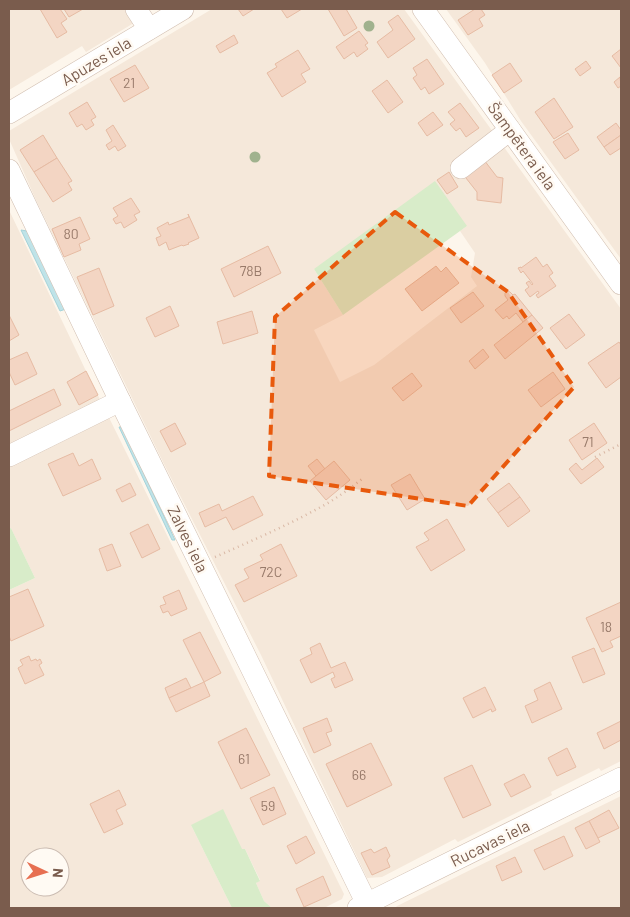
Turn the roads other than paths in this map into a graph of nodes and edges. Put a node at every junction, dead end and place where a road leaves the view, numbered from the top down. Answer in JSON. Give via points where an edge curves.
{"nodes":[{"id":1,"x":136,"y":9,"type":"edge"},
{"id":2,"x":183,"y":9,"type":"edge"},
{"id":3,"x":423,"y":9,"type":"edge"},
{"id":4,"x":149,"y":29,"type":"junction"},
{"id":5,"x":9,"y":113,"type":"edge"},
{"id":6,"x":510,"y":130,"type":"junction"},
{"id":7,"x":460,"y":168,"type":"dead end"},
{"id":8,"x":9,"y":170,"type":"edge"},
{"id":9,"x":621,"y":284,"type":"edge"},
{"id":10,"x":120,"y":401,"type":"junction"},
{"id":11,"x":9,"y":456,"type":"edge"},
{"id":12,"x":621,"y":778,"type":"edge"},
{"id":13,"x":365,"y":907,"type":"edge"}],
"edges":[{"from":1,"to":4,"type":"street"},
{"from":2,"to":4,"type":"street","name":"Apuzes iela"},
{"from":3,"to":6,"type":"street","name":"Šampētera iela"},
{"from":4,"to":5,"type":"street","name":"Apuzes iela"},
{"from":6,"to":7,"type":"street"},
{"from":6,"to":9,"type":"street","name":"Šampētera iela"},
{"from":8,"to":10,"type":"street","name":"Zalves iela"},
{"from":10,"to":11,"type":"street"},
{"from":10,"to":13,"type":"street","name":"Zalves iela"},
{"from":12,"to":13,"type":"street","name":"Rucavas iela"}]}
